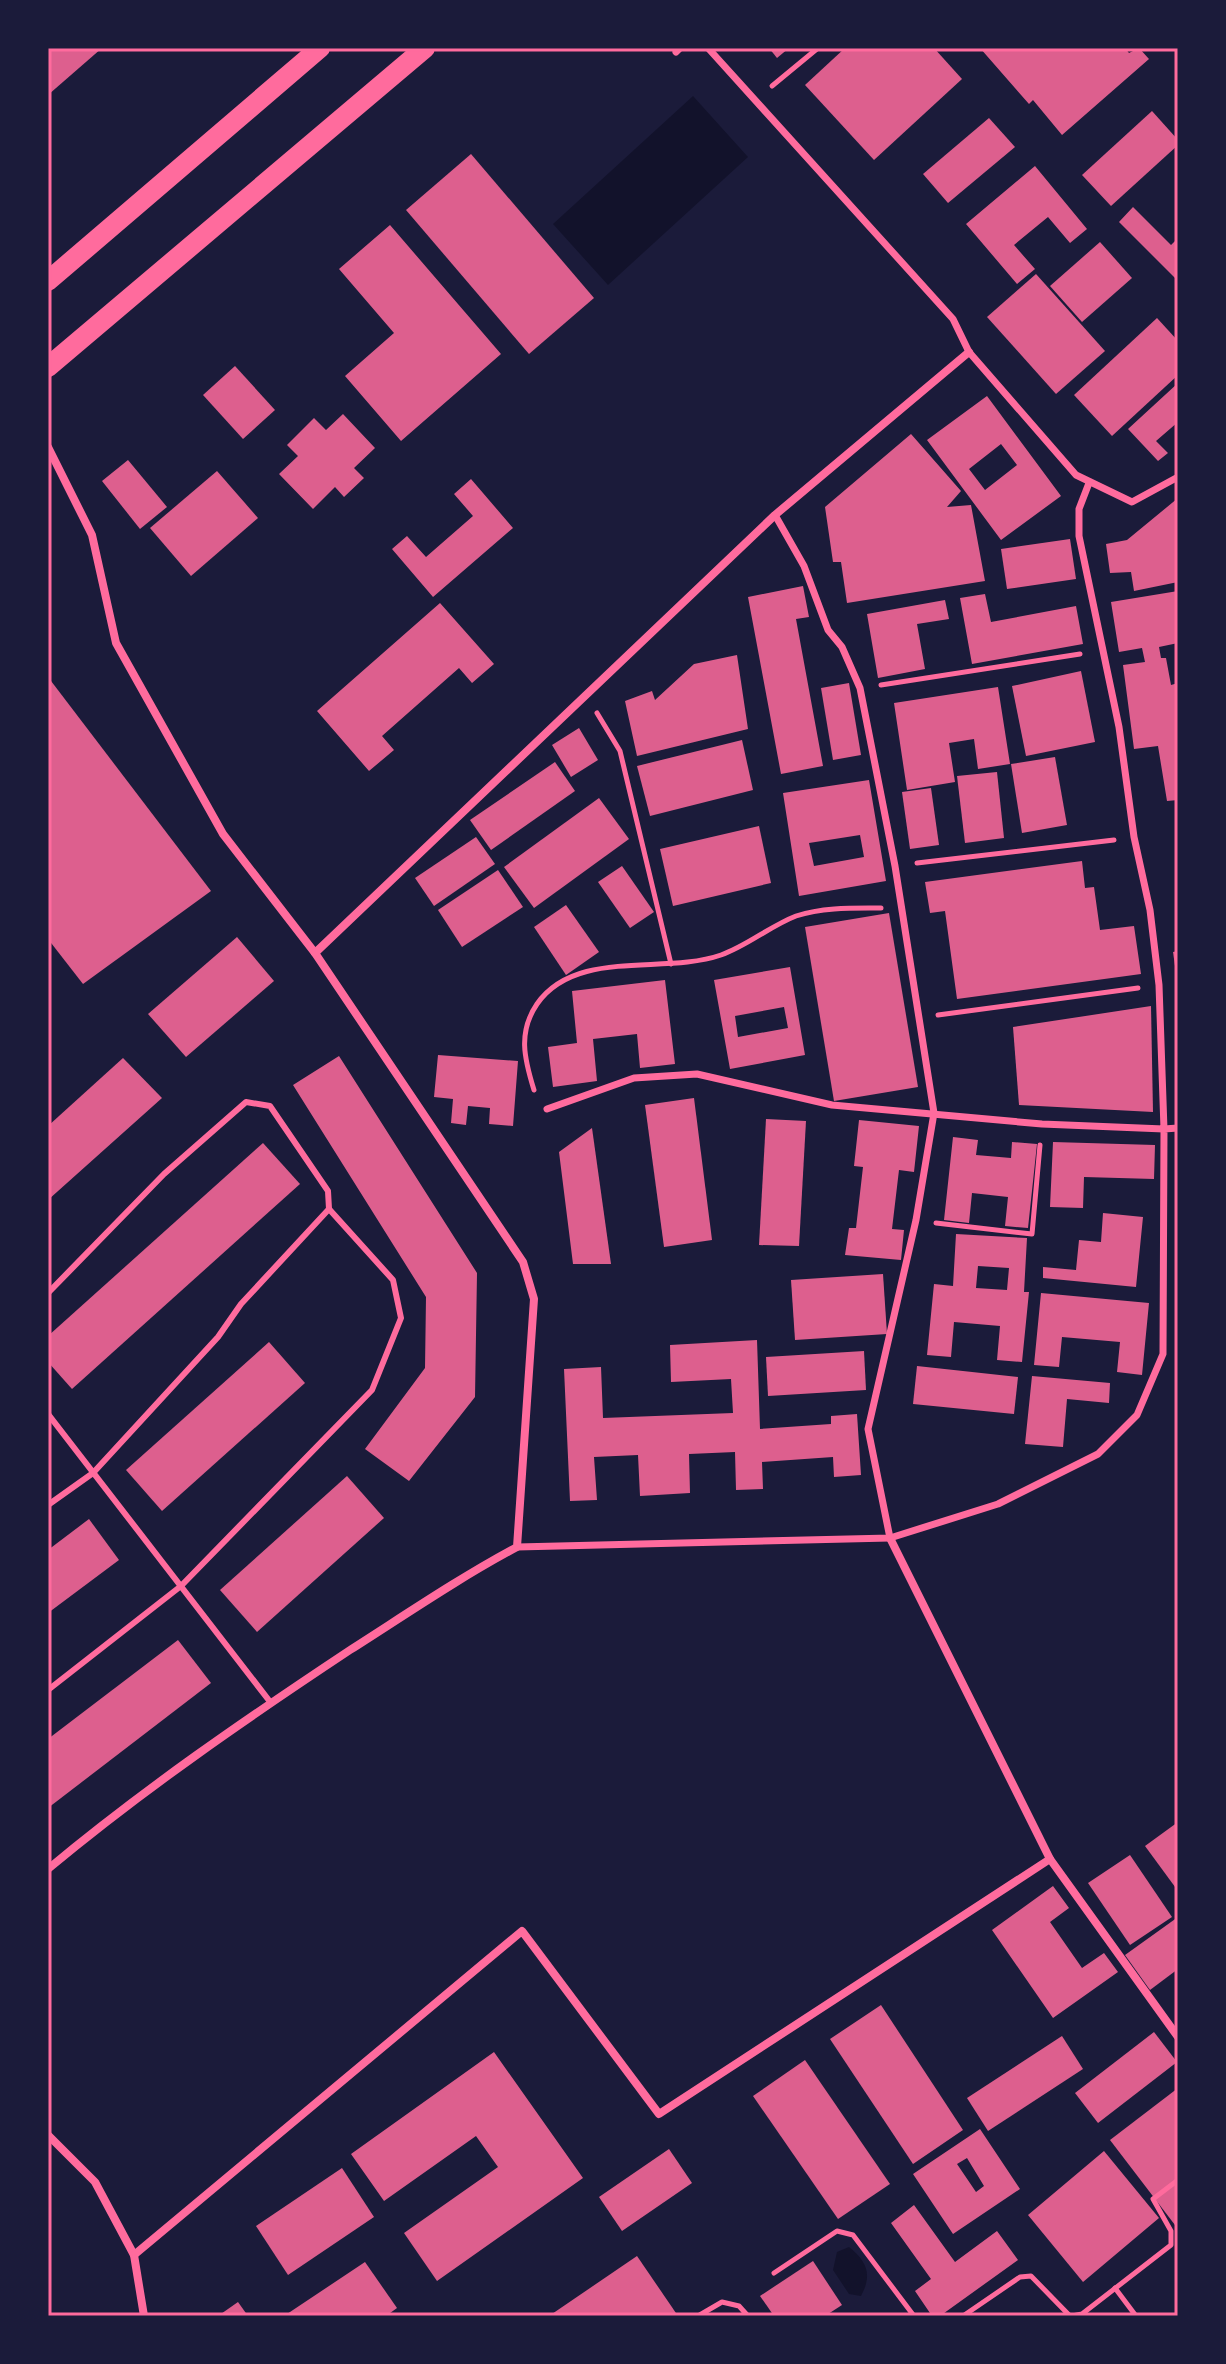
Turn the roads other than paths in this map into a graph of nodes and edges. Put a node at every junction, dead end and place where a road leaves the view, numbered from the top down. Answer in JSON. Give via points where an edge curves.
{"nodes":[{"id":1,"x":320,"y":48,"type":"edge"},
{"id":2,"x":425,"y":48,"type":"edge"},
{"id":3,"x":708,"y":48,"type":"edge"},
{"id":4,"x":48,"y":281,"type":"edge"},
{"id":5,"x":969,"y":352,"type":"junction"},
{"id":6,"x":48,"y":367,"type":"edge"},
{"id":7,"x":48,"y":447,"type":"edge"},
{"id":8,"x":1178,"y":477,"type":"edge"},
{"id":9,"x":1089,"y":483,"type":"junction"},
{"id":10,"x":775,"y":515,"type":"junction"},
{"id":11,"x":315,"y":953,"type":"junction"},
{"id":12,"x":547,"y":1109,"type":"road end"},
{"id":13,"x":934,"y":1113,"type":"junction"},
{"id":14,"x":1178,"y":1128,"type":"edge"},
{"id":15,"x":1164,"y":1129,"type":"junction"},
{"id":16,"x":329,"y":1209,"type":"junction"},
{"id":17,"x":48,"y":1293,"type":"edge"},
{"id":18,"x":48,"y":1414,"type":"edge"},
{"id":19,"x":93,"y":1473,"type":"junction"},
{"id":20,"x":48,"y":1505,"type":"edge"},
{"id":21,"x":890,"y":1538,"type":"junction"},
{"id":22,"x":517,"y":1547,"type":"junction"},
{"id":23,"x":181,"y":1586,"type":"junction"},
{"id":24,"x":48,"y":1690,"type":"edge"},
{"id":25,"x":271,"y":1703,"type":"junction"},
{"id":26,"x":1050,"y":1859,"type":"junction"},
{"id":27,"x":48,"y":1869,"type":"edge"},
{"id":28,"x":1178,"y":2037,"type":"edge"},
{"id":29,"x":48,"y":2135,"type":"edge"},
{"id":30,"x":134,"y":2255,"type":"junction"},
{"id":31,"x":144,"y":2316,"type":"edge"}],
"edges":[{"from":1,"to":4,"type":"main road"},
{"from":2,"to":6,"type":"main road"},
{"from":3,"to":5,"type":"street","via":[[953,319]]},
{"from":5,"to":9,"type":"street","via":[[1051,449]]},
{"from":5,"to":10,"type":"street"},
{"from":7,"to":11,"type":"street","via":[[92,535],[116,643],[223,834]]},
{"from":8,"to":9,"type":"street","via":[[1132,502]]},
{"from":9,"to":15,"type":"street","via":[[1079,509],[1079,536],[1150,910],[1159,985]]},
{"from":10,"to":11,"type":"street"},
{"from":10,"to":13,"type":"street","via":[[860,688],[902,905]]},
{"from":11,"to":22,"type":"street","via":[[531,1280]]},
{"from":12,"to":13,"type":"street","via":[[634,1078],[697,1074],[832,1105]]},
{"from":13,"to":15,"type":"street"},
{"from":13,"to":21,"type":"street","via":[[916,1220],[868,1429]]},
{"from":14,"to":15,"type":"street"},
{"from":15,"to":21,"type":"street","via":[[1163,1354],[1137,1415],[1098,1454],[1013,1497]]},
{"from":16,"to":17,"type":"lane","via":[[328,1191],[270,1106],[246,1102],[164,1174]]},
{"from":16,"to":19,"type":"lane"},
{"from":16,"to":23,"type":"lane","via":[[393,1280],[401,1318],[372,1390]]},
{"from":18,"to":19,"type":"lane"},
{"from":19,"to":20,"type":"lane"},
{"from":19,"to":23,"type":"lane"},
{"from":21,"to":22,"type":"street"},
{"from":21,"to":26,"type":"street"},
{"from":22,"to":25,"type":"street"},
{"from":23,"to":24,"type":"lane"},
{"from":23,"to":25,"type":"lane"},
{"from":25,"to":27,"type":"street","via":[[136,1796]]},
{"from":26,"to":28,"type":"street"},
{"from":26,"to":30,"type":"street","via":[[659,2114],[522,1931]]},
{"from":29,"to":30,"type":"street","via":[[95,2182]]},
{"from":30,"to":31,"type":"street"}]}
